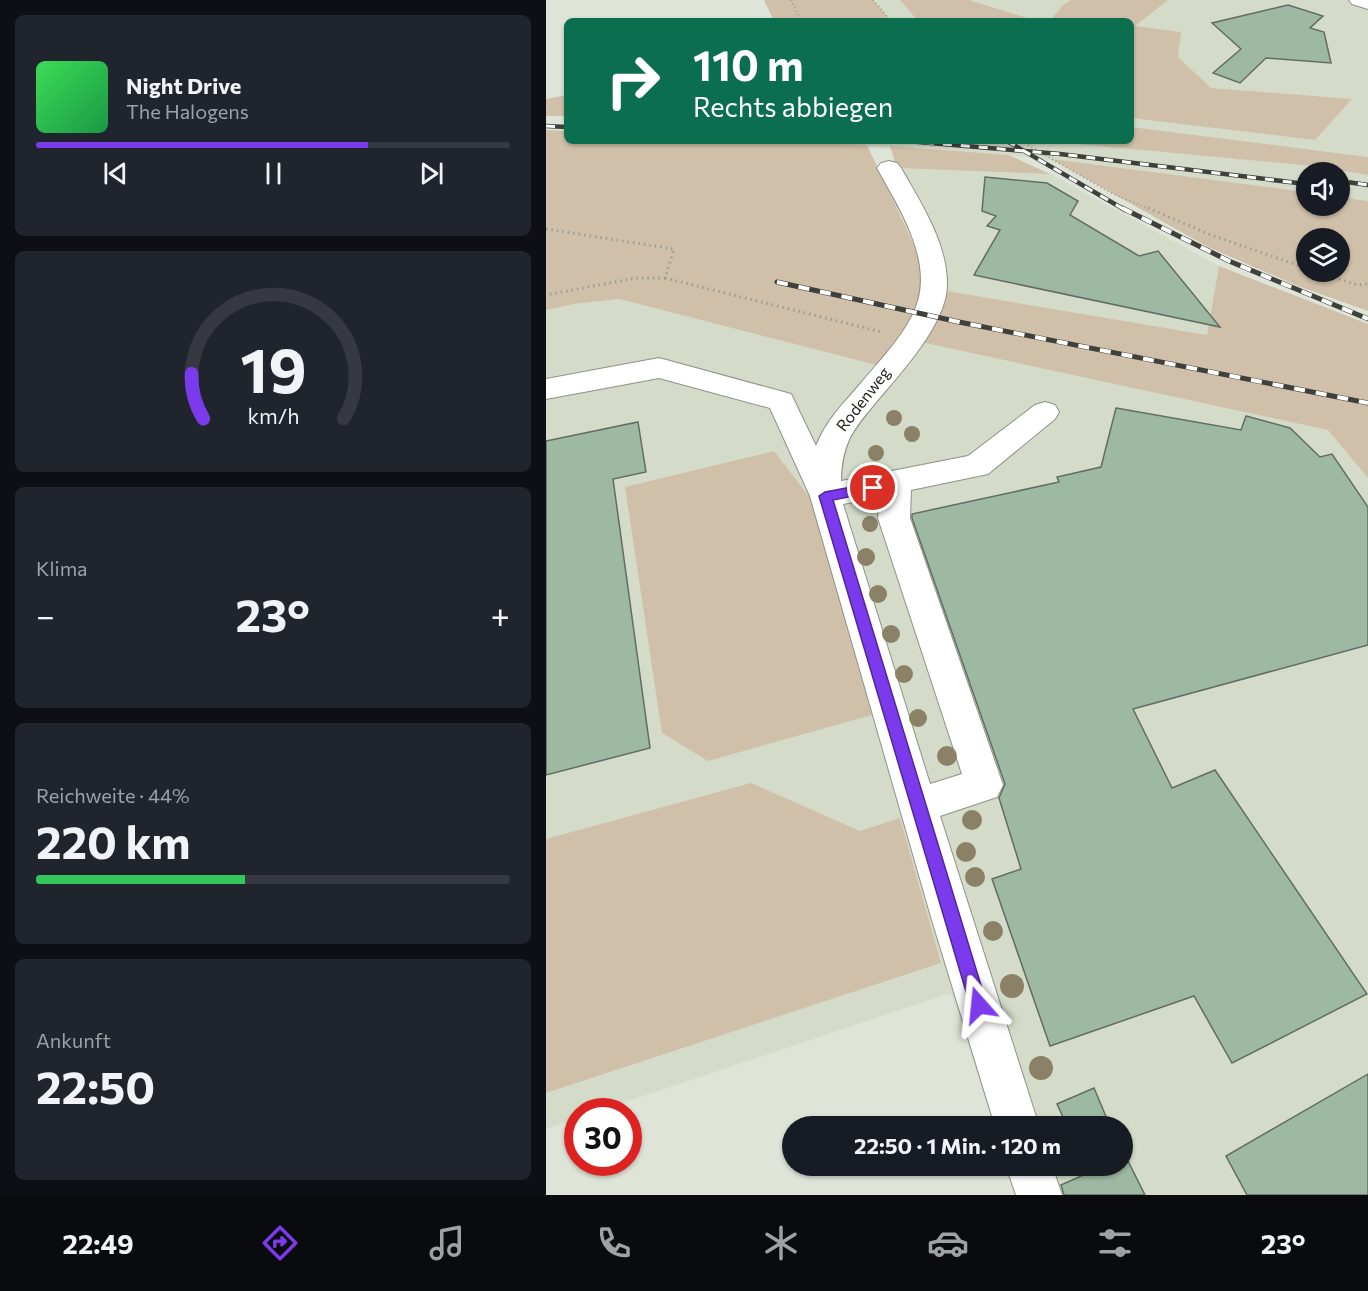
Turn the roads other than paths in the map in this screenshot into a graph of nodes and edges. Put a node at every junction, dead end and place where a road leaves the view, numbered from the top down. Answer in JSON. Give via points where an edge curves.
{"nodes":[{"id":1,"x":1359,"y":0,"type":"edge"},
{"id":2,"x":1368,"y":3,"type":"edge"},
{"id":3,"x":889,"y":168,"type":"dead end"},
{"id":4,"x":546,"y":389,"type":"edge"},
{"id":5,"x":1045,"y":412,"type":"dead end"},
{"id":6,"x":896,"y":483,"type":"junction"},
{"id":7,"x":825,"y":496,"type":"junction"},
{"id":8,"x":918,"y":805,"type":"junction"},
{"id":9,"x":1014,"y":1116,"type":"edge"},
{"id":10,"x":1032,"y":1176,"type":"edge"},
{"id":11,"x":1039,"y":1195,"type":"edge"}],
"edges":[{"from":1,"to":2,"type":"street"},
{"from":3,"to":7,"type":"street","name":"Rodenweg","via":[[912,210],[932,263],[934,289],[929,311],[911,340],[833,438],[827,454]]},
{"from":4,"to":7,"type":"street","via":[[659,368],[781,401]]},
{"from":5,"to":6,"type":"street","via":[[977,466]]},
{"from":6,"to":7,"type":"street"},
{"from":6,"to":8,"type":"street","via":[[894,518],[984,785]]},
{"from":7,"to":8,"type":"street","name":"Rodenweg"},
{"from":8,"to":9,"type":"street","name":"Rodenweg"},
{"from":10,"to":11,"type":"street"}]}
